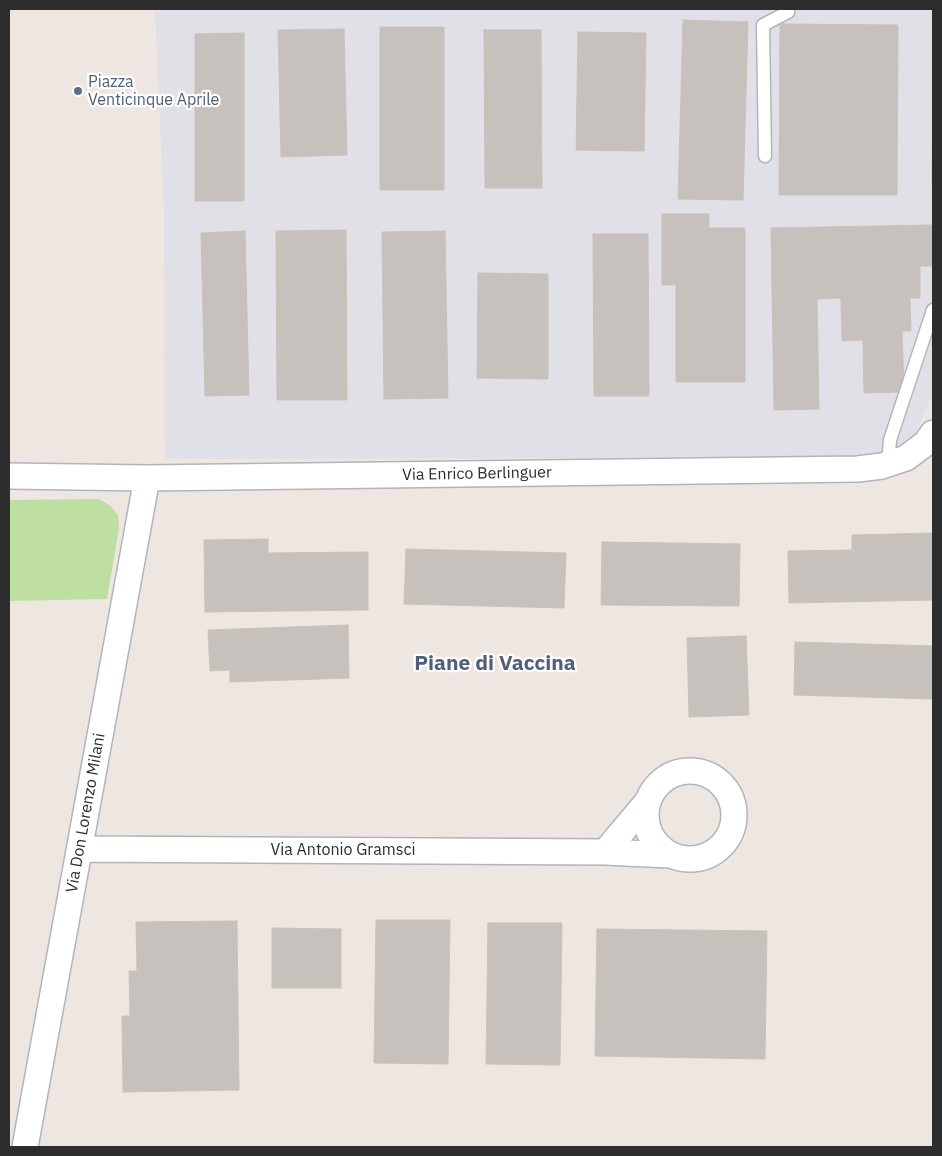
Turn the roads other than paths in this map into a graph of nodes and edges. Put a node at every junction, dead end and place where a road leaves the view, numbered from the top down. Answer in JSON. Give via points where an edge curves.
{"nodes":[{"id":1,"x":788,"y":9,"type":"edge"},
{"id":2,"x":766,"y":156,"type":"dead end"},
{"id":3,"x":933,"y":310,"type":"edge"},
{"id":4,"x":933,"y":433,"type":"edge"},
{"id":5,"x":888,"y":464,"type":"junction"},
{"id":6,"x":9,"y":476,"type":"edge"},
{"id":7,"x":147,"y":478,"type":"junction"},
{"id":8,"x":647,"y":802,"type":"junction"},
{"id":9,"x":80,"y":849,"type":"junction"},
{"id":10,"x":605,"y":852,"type":"junction"},
{"id":11,"x":670,"y":855,"type":"junction"},
{"id":12,"x":25,"y":1147,"type":"edge"}],
"edges":[{"from":1,"to":2,"type":"lane","via":[[764,25]]},
{"from":3,"to":5,"type":"lane","via":[[890,440]]},
{"from":4,"to":5,"type":"street","name":"Via Enrico Berlinguer","via":[[916,452]]},
{"from":5,"to":7,"type":"street","name":"Via Enrico Berlinguer","via":[[858,469]]},
{"from":6,"to":7,"type":"street","name":"Via Enrico Berlinguer"},
{"from":7,"to":9,"type":"street","name":"Via Don Lorenzo Milani"},
{"from":8,"to":10,"type":"street","name":"Via Antonio Gramsci"},
{"from":8,"to":11,"type":"street","via":[[645,814],[649,833],[659,848]]},
{"from":8,"to":11,"type":"street","name":"Via Antonio Gramsci","via":[[654,788],[665,778],[680,771],[695,770],[722,784],[731,797],[735,812],[733,828],[726,842],[700,859],[684,860]]},
{"from":9,"to":10,"type":"street","name":"Via Antonio Gramsci"},
{"from":9,"to":12,"type":"street","name":"Via Don Lorenzo Milani"},
{"from":10,"to":11,"type":"street","name":"Via Antonio Gramsci"}]}
